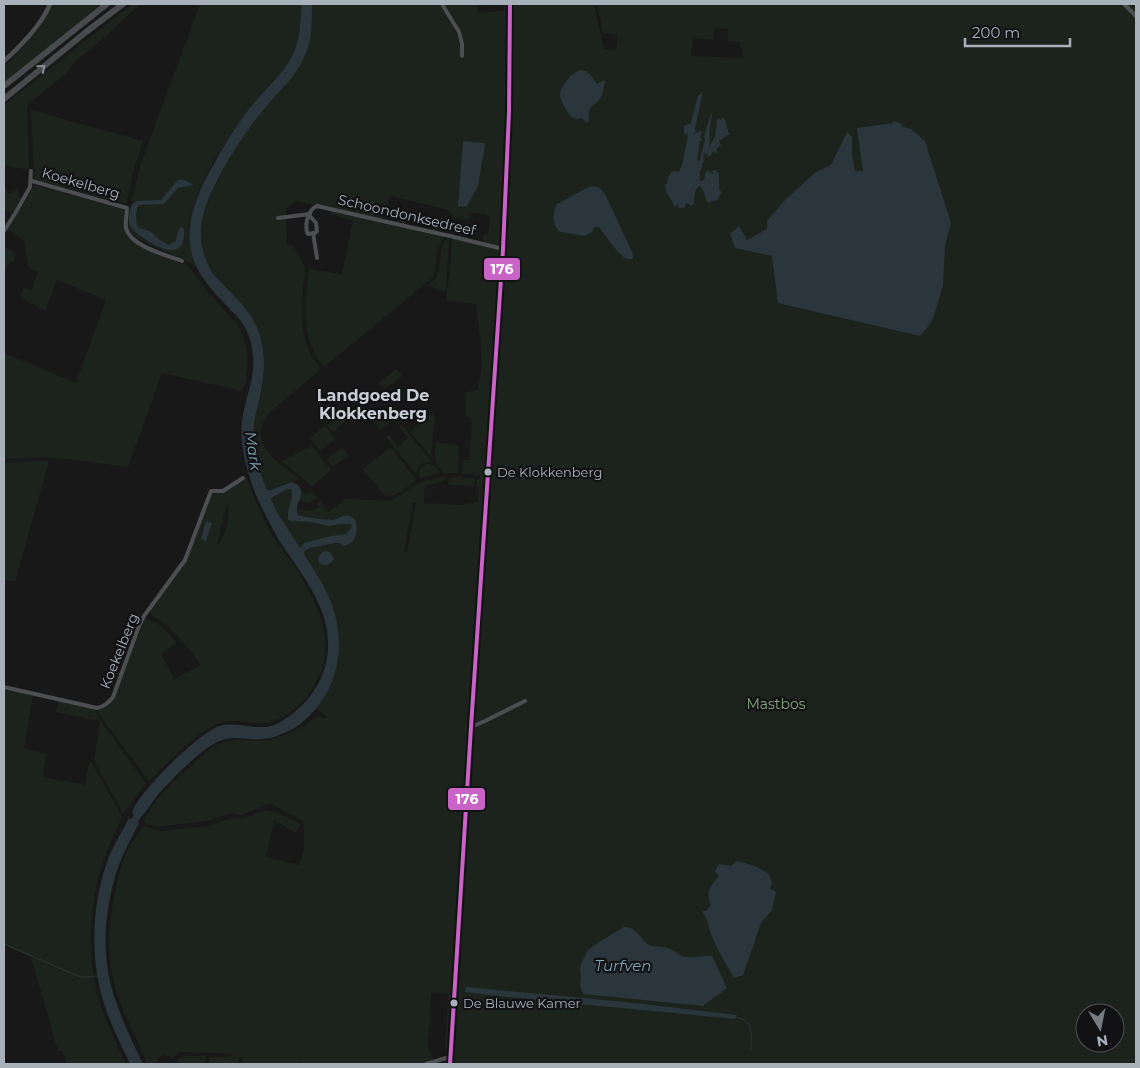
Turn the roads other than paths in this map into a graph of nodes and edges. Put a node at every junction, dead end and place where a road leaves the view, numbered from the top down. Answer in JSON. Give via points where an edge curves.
{"nodes":[{"id":1,"x":50,"y":4,"type":"edge"},
{"id":2,"x":107,"y":4,"type":"edge"},
{"id":3,"x":124,"y":4,"type":"edge"},
{"id":4,"x":442,"y":4,"type":"edge"},
{"id":5,"x":510,"y":4,"type":"edge"},
{"id":6,"x":1124,"y":4,"type":"edge"},
{"id":7,"x":1136,"y":16,"type":"edge"},
{"id":8,"x":462,"y":56,"type":"dead end"},
{"id":9,"x":4,"y":61,"type":"edge"},
{"id":10,"x":4,"y":86,"type":"edge"},
{"id":11,"x":4,"y":99,"type":"edge"},
{"id":12,"x":31,"y":171,"type":"dead end"},
{"id":13,"x":32,"y":181,"type":"junction"},
{"id":14,"x":309,"y":215,"type":"junction"},
{"id":15,"x":278,"y":218,"type":"dead end"},
{"id":16,"x":4,"y":231,"type":"edge"},
{"id":17,"x":312,"y":233,"type":"junction"},
{"id":18,"x":503,"y":249,"type":"junction"},
{"id":19,"x":317,"y":258,"type":"dead end"},
{"id":20,"x":182,"y":262,"type":"dead end"},
{"id":21,"x":244,"y":478,"type":"dead end"},
{"id":22,"x":4,"y":687,"type":"edge"},
{"id":23,"x":525,"y":701,"type":"dead end"},
{"id":24,"x":471,"y":727,"type":"junction"},
{"id":25,"x":450,"y":1058,"type":"junction"},
{"id":26,"x":426,"y":1064,"type":"edge"},
{"id":27,"x":450,"y":1064,"type":"edge"}],
"edges":[{"from":1,"to":9,"type":"street","via":[[20,46]]},
{"from":2,"to":10,"type":"highway"},
{"from":11,"to":3,"type":"highway","one_way":true},
{"from":4,"to":8,"type":"street","via":[[458,32]]},
{"from":5,"to":18,"type":"street"},
{"from":6,"to":7,"type":"street"},
{"from":12,"to":13,"type":"street","name":"Koekelberg"},
{"from":13,"to":16,"type":"street","name":"Koekelberg"},
{"from":13,"to":20,"type":"street","name":"Koekelberg","via":[[127,208],[126,229],[134,241]]},
{"from":14,"to":15,"type":"street","name":"Schoondonksedreef"},
{"from":14,"to":17,"type":"street","via":[[306,231]]},
{"from":14,"to":17,"type":"street","via":[[317,228]]},
{"from":14,"to":18,"type":"street","name":"Schoondonksedreef","via":[[317,206]]},
{"from":17,"to":19,"type":"street"},
{"from":18,"to":24,"type":"street"},
{"from":21,"to":22,"type":"street","name":"Koekelberg","via":[[223,491],[211,491],[185,560],[144,616],[108,703],[97,708]]},
{"from":23,"to":24,"type":"street"},
{"from":24,"to":25,"type":"street"},
{"from":25,"to":26,"type":"street"},
{"from":25,"to":27,"type":"street"}]}
